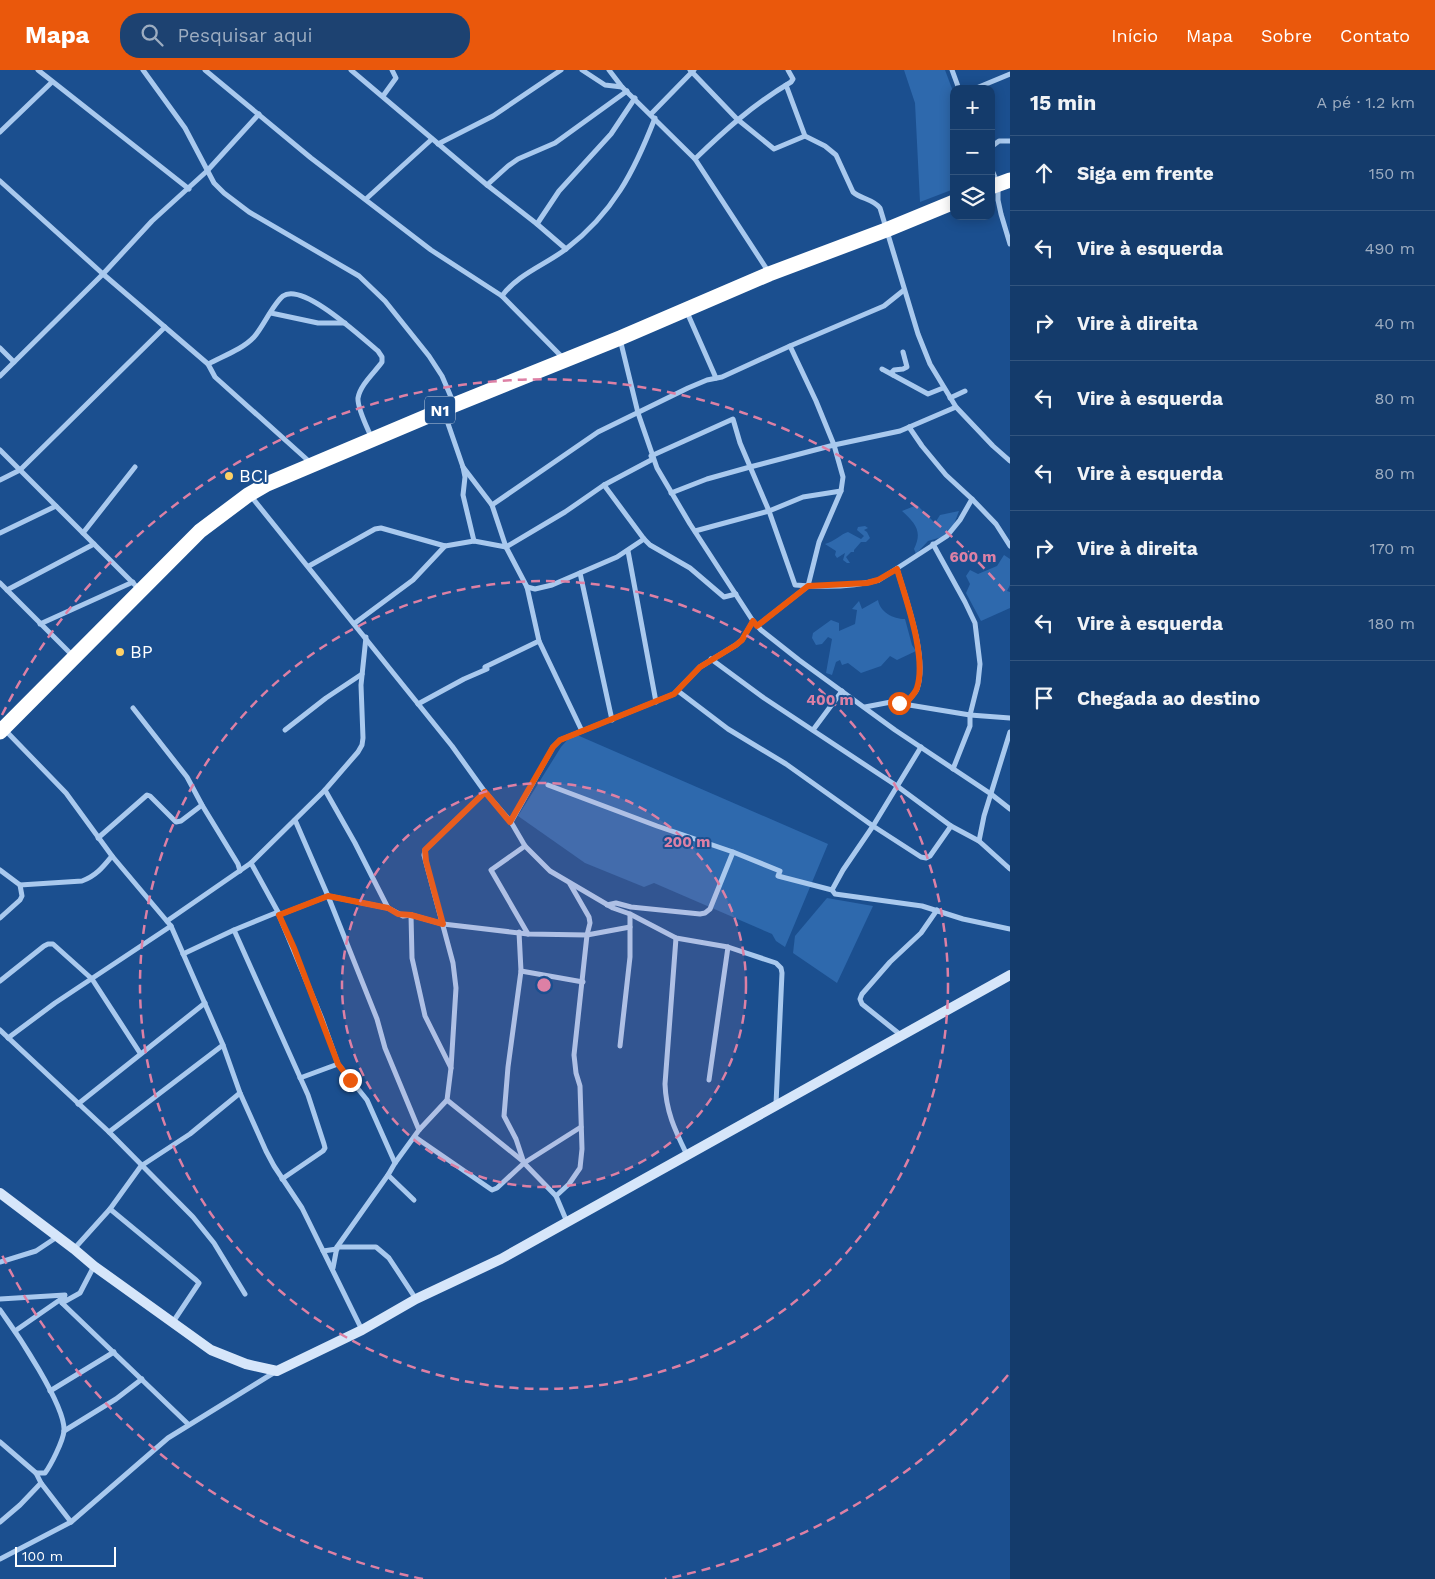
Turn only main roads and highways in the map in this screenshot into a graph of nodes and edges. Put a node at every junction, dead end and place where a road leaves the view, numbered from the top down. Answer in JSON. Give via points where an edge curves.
{"nodes":[{"id":1,"x":950,"y":204,"type":"edge"},
{"id":2,"x":1,"y":728,"type":"edge"}],
"edges":[{"from":1,"to":2,"type":"highway","number":"N1","via":[[769,274],[267,484],[200,531],[137,586],[74,657]]}]}
